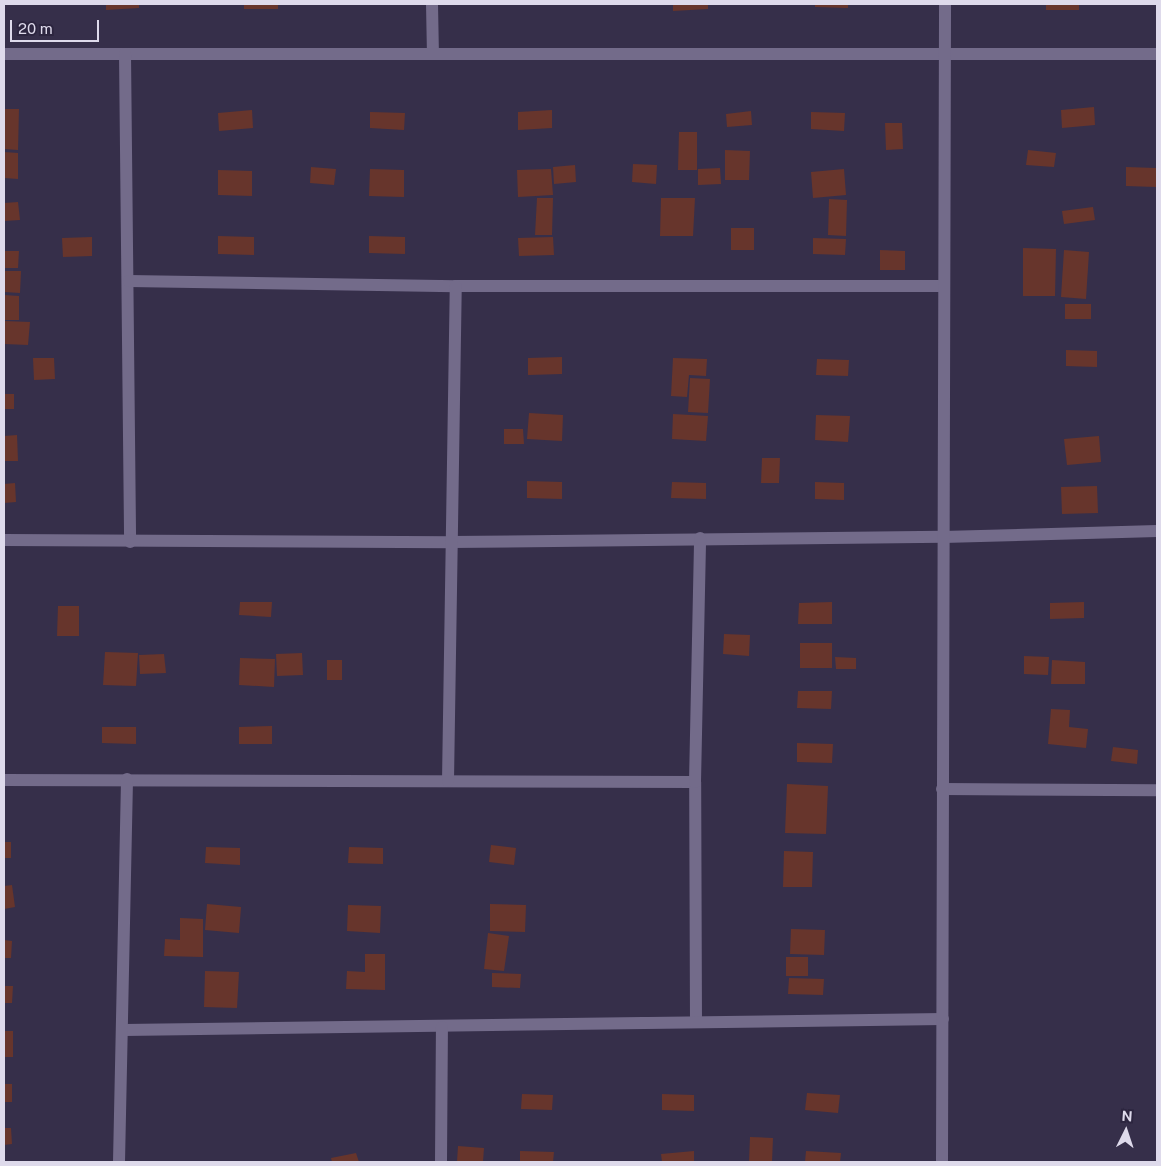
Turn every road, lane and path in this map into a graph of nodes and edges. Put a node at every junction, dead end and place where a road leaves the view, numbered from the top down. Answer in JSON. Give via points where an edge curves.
{"nodes":[{"id":1,"x":432,"y":4,"type":"edge"},
{"id":2,"x":945,"y":4,"type":"edge"},
{"id":3,"x":4,"y":54,"type":"edge"},
{"id":4,"x":126,"y":54,"type":"junction"},
{"id":5,"x":433,"y":54,"type":"junction"},
{"id":6,"x":1157,"y":54,"type":"edge"},
{"id":7,"x":946,"y":55,"type":"junction"},
{"id":8,"x":129,"y":281,"type":"junction"},
{"id":9,"x":456,"y":286,"type":"junction"},
{"id":10,"x":944,"y":286,"type":"junction"},
{"id":11,"x":1157,"y":531,"type":"edge"},
{"id":12,"x":944,"y":537,"type":"junction"},
{"id":13,"x":700,"y":538,"type":"junction"},
{"id":14,"x":4,"y":540,"type":"edge"},
{"id":15,"x":130,"y":542,"type":"junction"},
{"id":16,"x":451,"y":542,"type":"junction"},
{"id":17,"x":128,"y":779,"type":"junction"},
{"id":18,"x":4,"y":780,"type":"edge"},
{"id":19,"x":448,"y":781,"type":"junction"},
{"id":20,"x":695,"y":782,"type":"junction"},
{"id":21,"x":942,"y":789,"type":"junction"},
{"id":22,"x":1157,"y":790,"type":"edge"},
{"id":23,"x":943,"y":1019,"type":"junction"},
{"id":24,"x":696,"y":1021,"type":"junction"},
{"id":25,"x":442,"y":1027,"type":"junction"},
{"id":26,"x":124,"y":1030,"type":"junction"},
{"id":27,"x":120,"y":1162,"type":"edge"},
{"id":28,"x":441,"y":1162,"type":"edge"},
{"id":29,"x":942,"y":1162,"type":"edge"}],
"edges":[{"from":1,"to":5,"type":"street"},
{"from":2,"to":7,"type":"street"},
{"from":3,"to":4,"type":"street"},
{"from":4,"to":5,"type":"street"},
{"from":4,"to":8,"type":"street"},
{"from":5,"to":7,"type":"street"},
{"from":6,"to":7,"type":"street"},
{"from":7,"to":10,"type":"street"},
{"from":8,"to":9,"type":"street"},
{"from":8,"to":15,"type":"street"},
{"from":9,"to":10,"type":"street"},
{"from":9,"to":16,"type":"street"},
{"from":10,"to":12,"type":"street"},
{"from":11,"to":12,"type":"street"},
{"from":12,"to":13,"type":"street"},
{"from":12,"to":21,"type":"street"},
{"from":13,"to":16,"type":"street"},
{"from":13,"to":20,"type":"street"},
{"from":14,"to":15,"type":"street"},
{"from":15,"to":16,"type":"street"},
{"from":16,"to":19,"type":"street"},
{"from":17,"to":18,"type":"street"},
{"from":17,"to":19,"type":"street"},
{"from":17,"to":26,"type":"street"},
{"from":19,"to":20,"type":"street"},
{"from":20,"to":24,"type":"street"},
{"from":21,"to":22,"type":"street"},
{"from":21,"to":23,"type":"street"},
{"from":23,"to":24,"type":"street"},
{"from":23,"to":29,"type":"street"},
{"from":24,"to":25,"type":"street"},
{"from":25,"to":26,"type":"street"},
{"from":25,"to":28,"type":"street"},
{"from":26,"to":27,"type":"street"}]}
